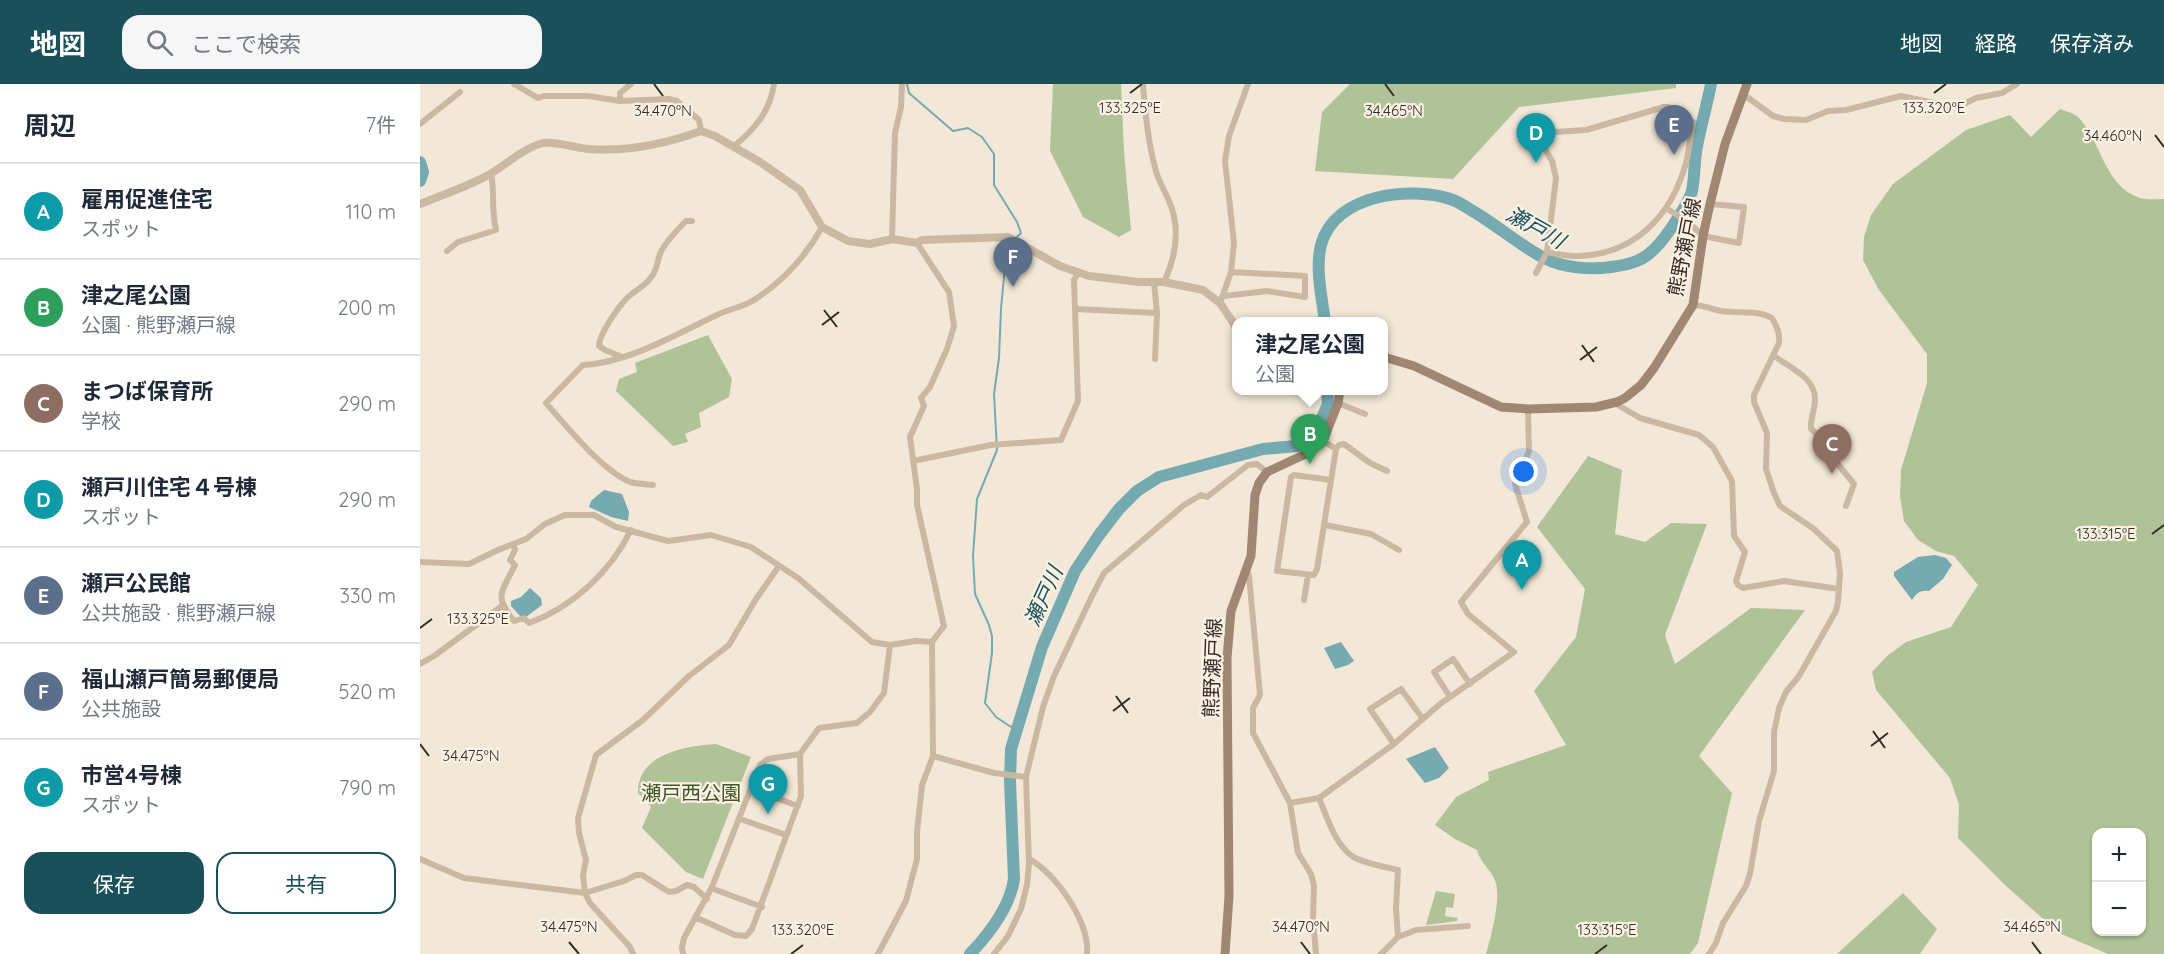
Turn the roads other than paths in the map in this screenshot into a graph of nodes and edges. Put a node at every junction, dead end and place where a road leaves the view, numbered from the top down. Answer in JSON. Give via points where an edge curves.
{"nodes":[{"id":1,"x":514,"y":84,"type":"edge"},
{"id":2,"x":631,"y":84,"type":"edge"},
{"id":3,"x":774,"y":84,"type":"edge"},
{"id":4,"x":902,"y":84,"type":"edge"},
{"id":5,"x":1143,"y":84,"type":"edge"},
{"id":6,"x":1248,"y":84,"type":"edge"},
{"id":7,"x":1747,"y":84,"type":"edge"},
{"id":8,"x":2017,"y":84,"type":"edge"},
{"id":9,"x":460,"y":92,"type":"dead end"},
{"id":10,"x":1743,"y":94,"type":"junction"},
{"id":11,"x":620,"y":101,"type":"junction"},
{"id":12,"x":420,"y":124,"type":"edge"},
{"id":13,"x":701,"y":131,"type":"junction"},
{"id":14,"x":733,"y":147,"type":"junction"},
{"id":15,"x":491,"y":173,"type":"junction"},
{"id":16,"x":420,"y":204,"type":"edge"},
{"id":17,"x":1710,"y":204,"type":"junction"},
{"id":18,"x":1668,"y":210,"type":"junction"},
{"id":19,"x":692,"y":221,"type":"dead end"},
{"id":20,"x":822,"y":227,"type":"junction"},
{"id":21,"x":1703,"y":236,"type":"junction"},
{"id":22,"x":892,"y":238,"type":"junction"},
{"id":23,"x":917,"y":243,"type":"junction"},
{"id":24,"x":447,"y":251,"type":"dead end"},
{"id":25,"x":1546,"y":255,"type":"junction"},
{"id":26,"x":1231,"y":272,"type":"junction"},
{"id":27,"x":1078,"y":273,"type":"junction"},
{"id":28,"x":1536,"y":273,"type":"dead end"},
{"id":29,"x":1154,"y":282,"type":"junction"},
{"id":30,"x":1164,"y":282,"type":"junction"},
{"id":31,"x":1222,"y":300,"type":"junction"},
{"id":32,"x":1693,"y":305,"type":"junction"},
{"id":33,"x":1075,"y":309,"type":"junction"},
{"id":34,"x":1157,"y":313,"type":"junction"},
{"id":35,"x":1232,"y":319,"type":"edge"},
{"id":36,"x":1773,"y":355,"type":"junction"},
{"id":37,"x":623,"y":357,"type":"junction"},
{"id":38,"x":1388,"y":358,"type":"edge"},
{"id":39,"x":1155,"y":359,"type":"dead end"},
{"id":40,"x":1339,"y":395,"type":"edge"},
{"id":41,"x":1617,"y":402,"type":"junction"},
{"id":42,"x":1338,"y":403,"type":"junction"},
{"id":43,"x":1528,"y":409,"type":"junction"},
{"id":44,"x":1365,"y":414,"type":"dead end"},
{"id":45,"x":1323,"y":441,"type":"junction"},
{"id":46,"x":1336,"y":449,"type":"junction"},
{"id":47,"x":913,"y":461,"type":"junction"},
{"id":48,"x":1388,"y":471,"type":"dead end"},
{"id":49,"x":1267,"y":472,"type":"junction"},
{"id":50,"x":1331,"y":480,"type":"junction"},
{"id":51,"x":653,"y":485,"type":"dead end"},
{"id":52,"x":1846,"y":506,"type":"dead end"},
{"id":53,"x":1324,"y":525,"type":"junction"},
{"id":54,"x":631,"y":530,"type":"junction"},
{"id":55,"x":513,"y":544,"type":"junction"},
{"id":56,"x":1399,"y":550,"type":"dead end"},
{"id":57,"x":420,"y":562,"type":"edge"},
{"id":58,"x":779,"y":566,"type":"junction"},
{"id":59,"x":1245,"y":569,"type":"junction"},
{"id":60,"x":1308,"y":575,"type":"junction"},
{"id":61,"x":1839,"y":589,"type":"junction"},
{"id":62,"x":1304,"y":600,"type":"dead end"},
{"id":63,"x":502,"y":606,"type":"junction"},
{"id":64,"x":932,"y":642,"type":"junction"},
{"id":65,"x":890,"y":645,"type":"junction"},
{"id":66,"x":420,"y":664,"type":"edge"},
{"id":67,"x":1470,"y":684,"type":"junction"},
{"id":68,"x":1450,"y":697,"type":"junction"},
{"id":69,"x":1423,"y":719,"type":"junction"},
{"id":70,"x":1394,"y":744,"type":"junction"},
{"id":71,"x":800,"y":754,"type":"junction"},
{"id":72,"x":933,"y":756,"type":"junction"},
{"id":73,"x":1025,"y":777,"type":"junction"},
{"id":74,"x":754,"y":790,"type":"dead end"},
{"id":75,"x":1319,"y":798,"type":"junction"},
{"id":76,"x":1290,"y":803,"type":"junction"},
{"id":77,"x":798,"y":806,"type":"junction"},
{"id":78,"x":743,"y":820,"type":"dead end"},
{"id":79,"x":786,"y":835,"type":"junction"},
{"id":80,"x":420,"y":859,"type":"edge"},
{"id":81,"x":1029,"y":859,"type":"junction"},
{"id":82,"x":716,"y":890,"type":"dead end"},
{"id":83,"x":585,"y":893,"type":"junction"},
{"id":84,"x":707,"y":898,"type":"junction"},
{"id":85,"x":762,"y":907,"type":"junction"},
{"id":86,"x":695,"y":917,"type":"junction"},
{"id":87,"x":1468,"y":926,"type":"dead end"},
{"id":88,"x":1398,"y":937,"type":"junction"},
{"id":89,"x":633,"y":954,"type":"edge"},
{"id":90,"x":683,"y":954,"type":"edge"},
{"id":91,"x":878,"y":954,"type":"edge"},
{"id":92,"x":994,"y":954,"type":"edge"},
{"id":93,"x":1087,"y":954,"type":"edge"},
{"id":94,"x":1225,"y":954,"type":"edge"},
{"id":95,"x":1316,"y":954,"type":"edge"},
{"id":96,"x":1382,"y":954,"type":"edge"},
{"id":97,"x":1708,"y":954,"type":"edge"}],
"edges":[{"from":1,"to":11,"type":"street","via":[[538,98],[588,96]]},
{"from":2,"to":11,"type":"street","via":[[620,93]]},
{"from":3,"to":14,"type":"street","via":[[765,113]]},
{"from":4,"to":22,"type":"street","via":[[895,134]]},
{"from":5,"to":30,"type":"street","via":[[1156,171],[1176,235],[1173,261]]},
{"from":6,"to":26,"type":"street","via":[[1228,136],[1225,161],[1234,243]]},
{"from":7,"to":10,"type":"main road","name":"熊野瀬戸線"},
{"from":8,"to":10,"type":"street","via":[[2002,93],[1964,104],[1950,106],[1901,96],[1828,111],[1806,120],[1773,116]]},
{"from":9,"to":12,"type":"street"},
{"from":10,"to":17,"type":"main road","name":"熊野瀬戸線"},
{"from":11,"to":13,"type":"street","via":[[677,101],[699,120]]},
{"from":13,"to":14,"type":"street"},
{"from":13,"to":15,"type":"street","via":[[644,148],[589,149],[545,143]]},
{"from":14,"to":20,"type":"street","via":[[800,190]]},
{"from":15,"to":16,"type":"street"},
{"from":15,"to":24,"type":"street","via":[[496,230],[458,242]]},
{"from":17,"to":21,"type":"main road","name":"熊野瀬戸線"},
{"from":17,"to":21,"type":"street","via":[[1744,207],[1739,243]]},
{"from":18,"to":21,"type":"street"},
{"from":18,"to":25,"type":"street","via":[[1620,247],[1597,254]]},
{"from":18,"to":25,"type":"street","via":[[1686,164],[1693,122],[1677,112],[1664,107],[1586,130],[1540,133],[1538,137],[1552,161],[1556,178]]},
{"from":19,"to":37,"type":"street","via":[[686,221],[670,240],[655,274],[628,298],[604,331],[599,346]]},
{"from":20,"to":22,"type":"street","via":[[848,241],[870,244]]},
{"from":20,"to":37,"type":"street","via":[[801,259],[753,301]]},
{"from":21,"to":32,"type":"main road","name":"熊野瀬戸線"},
{"from":22,"to":23,"type":"street"},
{"from":23,"to":27,"type":"street","via":[[1008,237]]},
{"from":23,"to":47,"type":"street","via":[[949,292],[954,326],[930,387],[921,398],[924,406],[910,437]]},
{"from":25,"to":28,"type":"street"},
{"from":26,"to":31,"type":"street"},
{"from":26,"to":31,"type":"street","via":[[1305,276],[1305,297],[1267,291]]},
{"from":27,"to":29,"type":"street"},
{"from":27,"to":33,"type":"street","via":[[1074,280]]},
{"from":29,"to":30,"type":"street"},
{"from":29,"to":34,"type":"street"},
{"from":30,"to":31,"type":"street","via":[[1203,290]]},
{"from":31,"to":35,"type":"street"},
{"from":32,"to":36,"type":"street","via":[[1773,318],[1780,334]]},
{"from":32,"to":41,"type":"main road","name":"熊野瀬戸線","via":[[1641,385]]},
{"from":33,"to":34,"type":"street"},
{"from":33,"to":47,"type":"street","via":[[1078,401],[1060,440],[991,445]]},
{"from":34,"to":39,"type":"street"},
{"from":36,"to":52,"type":"street","via":[[1801,373],[1816,398],[1811,429],[1854,484]]},
{"from":36,"to":61,"type":"street","via":[[1754,395],[1767,433],[1766,469],[1780,506],[1814,529],[1837,551]]},
{"from":37,"to":51,"type":"street","via":[[583,365],[546,404],[618,476],[632,483]]},
{"from":38,"to":43,"type":"main road","name":"熊野瀬戸線","via":[[1414,366],[1501,407]]},
{"from":40,"to":42,"type":"main road"},
{"from":41,"to":43,"type":"main road","name":"熊野瀬戸線","via":[[1596,407]]},
{"from":41,"to":61,"type":"street","via":[[1640,418],[1699,435],[1725,464],[1732,482],[1734,537],[1745,552],[1738,585],[1743,588],[1784,581]]},
{"from":42,"to":44,"type":"street"},
{"from":42,"to":45,"type":"main road"},
{"from":43,"to":67,"type":"street","via":[[1528,451],[1515,484],[1527,522],[1461,602],[1468,614],[1514,652]]},
{"from":45,"to":46,"type":"street"},
{"from":45,"to":49,"type":"main road","via":[[1310,452]]},
{"from":46,"to":48,"type":"street","via":[[1344,444]]},
{"from":46,"to":50,"type":"street"},
{"from":47,"to":64,"type":"street","via":[[917,505],[944,626]]},
{"from":49,"to":59,"type":"main road","name":"熊野瀬戸線","via":[[1256,495],[1251,556]]},
{"from":49,"to":73,"type":"street","via":[[1257,464],[1248,465],[1207,497],[1201,495],[1184,505],[1104,573],[1054,676]]},
{"from":50,"to":53,"type":"street"},
{"from":50,"to":60,"type":"street","via":[[1291,477],[1277,571]]},
{"from":53,"to":56,"type":"street","via":[[1371,534]]},
{"from":53,"to":60,"type":"street","via":[[1317,569],[1314,575]]},
{"from":54,"to":55,"type":"street","via":[[594,515],[565,515]]},
{"from":54,"to":58,"type":"street","via":[[668,541],[711,535],[729,539],[751,547]]},
{"from":54,"to":63,"type":"street","via":[[600,576],[551,614],[529,623],[524,618],[514,621]]},
{"from":55,"to":57,"type":"street","via":[[469,564]]},
{"from":55,"to":63,"type":"street","via":[[515,550],[510,560],[515,565],[501,593]]},
{"from":58,"to":65,"type":"street","via":[[872,642]]},
{"from":58,"to":83,"type":"street","via":[[729,645],[689,676],[644,720],[596,755],[578,818],[586,860]]},
{"from":59,"to":76,"type":"street","via":[[1249,576],[1260,694],[1253,708],[1253,733]]},
{"from":59,"to":94,"type":"main road","name":"熊野瀬戸線","via":[[1228,634],[1229,896]]},
{"from":60,"to":62,"type":"street"},
{"from":61,"to":97,"type":"street","via":[[1836,611],[1779,708],[1774,732],[1774,771],[1759,820],[1750,874]]},
{"from":63,"to":66,"type":"street"},
{"from":64,"to":65,"type":"street"},
{"from":64,"to":72,"type":"street"},
{"from":65,"to":71,"type":"street","via":[[884,693],[870,712],[857,723],[819,728]]},
{"from":67,"to":68,"type":"street"},
{"from":67,"to":68,"type":"street","via":[[1452,659],[1434,672]]},
{"from":68,"to":69,"type":"street"},
{"from":69,"to":70,"type":"street"},
{"from":69,"to":70,"type":"street","via":[[1401,689],[1370,709]]},
{"from":70,"to":75,"type":"street"},
{"from":71,"to":77,"type":"street"},
{"from":71,"to":84,"type":"street","via":[[768,759],[760,765]]},
{"from":72,"to":73,"type":"street","via":[[996,774]]},
{"from":72,"to":91,"type":"street","via":[[922,785],[917,859],[906,901]]},
{"from":73,"to":81,"type":"street"},
{"from":74,"to":77,"type":"street"},
{"from":75,"to":76,"type":"street"},
{"from":75,"to":88,"type":"street","via":[[1339,842],[1348,852],[1398,870]]},
{"from":76,"to":95,"type":"street","via":[[1298,853],[1314,886]]},
{"from":77,"to":79,"type":"street"},
{"from":78,"to":79,"type":"street"},
{"from":79,"to":85,"type":"street"},
{"from":80,"to":83,"type":"street","via":[[464,878]]},
{"from":81,"to":92,"type":"street","via":[[1021,909]]},
{"from":81,"to":93,"type":"street","via":[[1057,884],[1077,913],[1088,944]]},
{"from":82,"to":85,"type":"street"},
{"from":83,"to":84,"type":"street","via":[[642,875],[669,892],[687,885]]},
{"from":83,"to":89,"type":"street"},
{"from":84,"to":86,"type":"street"},
{"from":85,"to":86,"type":"street","via":[[746,936]]},
{"from":86,"to":90,"type":"street","via":[[684,938]]},
{"from":87,"to":88,"type":"street","via":[[1416,930]]},
{"from":88,"to":96,"type":"street"}]}
